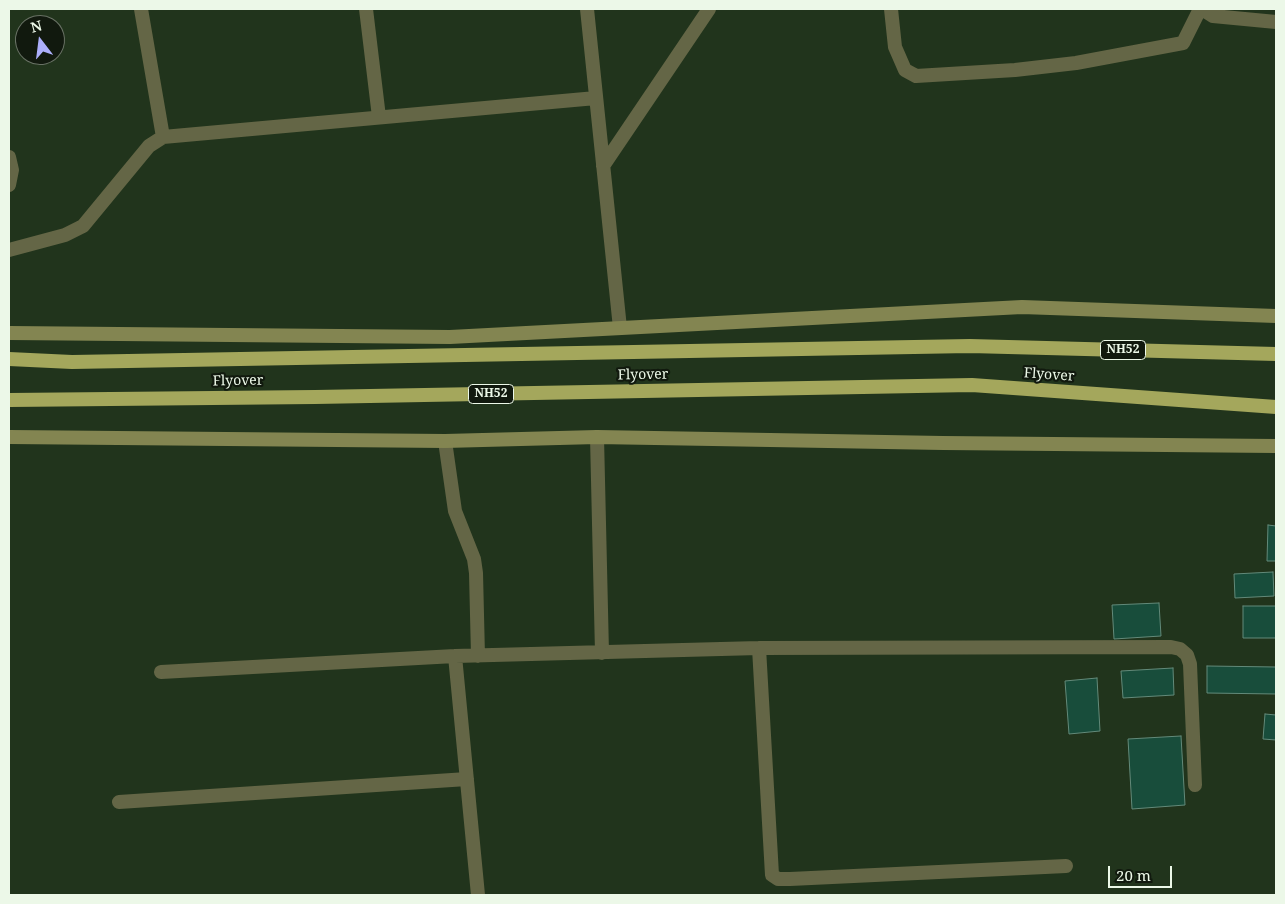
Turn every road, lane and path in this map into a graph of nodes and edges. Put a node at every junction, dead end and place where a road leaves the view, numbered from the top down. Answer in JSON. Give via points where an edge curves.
{"nodes":[{"id":1,"x":141,"y":9,"type":"edge"},
{"id":2,"x":366,"y":9,"type":"edge"},
{"id":3,"x":587,"y":9,"type":"edge"},
{"id":4,"x":709,"y":9,"type":"edge"},
{"id":5,"x":891,"y":9,"type":"edge"},
{"id":6,"x":1201,"y":9,"type":"edge"},
{"id":7,"x":1276,"y":22,"type":"edge"},
{"id":8,"x":596,"y":98,"type":"junction"},
{"id":9,"x":379,"y":117,"type":"junction"},
{"id":10,"x":163,"y":136,"type":"junction"},
{"id":11,"x":9,"y":157,"type":"edge"},
{"id":12,"x":603,"y":166,"type":"junction"},
{"id":13,"x":9,"y":185,"type":"edge"},
{"id":14,"x":9,"y":250,"type":"edge"},
{"id":15,"x":1276,"y":316,"type":"edge"},
{"id":16,"x":620,"y":328,"type":"junction"},
{"id":17,"x":9,"y":333,"type":"edge"},
{"id":18,"x":1276,"y":354,"type":"edge"},
{"id":19,"x":9,"y":359,"type":"edge"},
{"id":20,"x":9,"y":400,"type":"edge"},
{"id":21,"x":1276,"y":407,"type":"edge"},
{"id":22,"x":597,"y":437,"type":"junction"},
{"id":23,"x":9,"y":438,"type":"edge"},
{"id":24,"x":445,"y":441,"type":"junction"},
{"id":25,"x":1276,"y":446,"type":"edge"},
{"id":26,"x":759,"y":648,"type":"junction"},
{"id":27,"x":602,"y":653,"type":"junction"},
{"id":28,"x":455,"y":656,"type":"junction"},
{"id":29,"x":478,"y":656,"type":"junction"},
{"id":30,"x":161,"y":672,"type":"dead end"},
{"id":31,"x":467,"y":780,"type":"junction"},
{"id":32,"x":1195,"y":785,"type":"dead end"},
{"id":33,"x":119,"y":802,"type":"dead end"},
{"id":34,"x":1066,"y":866,"type":"dead end"},
{"id":35,"x":478,"y":895,"type":"edge"}],
"edges":[{"from":1,"to":10,"type":"street"},
{"from":2,"to":9,"type":"street"},
{"from":3,"to":8,"type":"street"},
{"from":4,"to":12,"type":"street"},
{"from":5,"to":6,"type":"street","via":[[895,47],[905,70],[916,76],[1067,64],[1183,43]]},
{"from":6,"to":7,"type":"street","via":[[1213,16]]},
{"from":8,"to":9,"type":"street"},
{"from":8,"to":12,"type":"street"},
{"from":9,"to":10,"type":"street"},
{"from":10,"to":14,"type":"street","via":[[149,146],[83,226],[65,235]]},
{"from":11,"to":13,"type":"street","via":[[12,170]]},
{"from":12,"to":16,"type":"street"},
{"from":15,"to":16,"type":"main road","via":[[1022,307]]},
{"from":16,"to":17,"type":"main road","via":[[450,337]]},
{"from":18,"to":19,"type":"highway","name":"Flyover","number":"NH52","via":[[970,346],[82,362]]},
{"from":20,"to":21,"type":"highway","name":"Flyover","number":"NH52","via":[[972,385]]},
{"from":22,"to":24,"type":"main road"},
{"from":22,"to":25,"type":"main road"},
{"from":22,"to":27,"type":"street"},
{"from":23,"to":24,"type":"main road"},
{"from":24,"to":29,"type":"street","via":[[455,511],[474,559]]},
{"from":26,"to":27,"type":"street"},
{"from":26,"to":32,"type":"street","via":[[1180,649],[1190,664]]},
{"from":26,"to":34,"type":"street","via":[[772,875],[778,879],[790,879]]},
{"from":27,"to":29,"type":"street"},
{"from":28,"to":29,"type":"street"},
{"from":28,"to":30,"type":"street"},
{"from":28,"to":31,"type":"street"},
{"from":31,"to":33,"type":"street"},
{"from":31,"to":35,"type":"street"}]}
